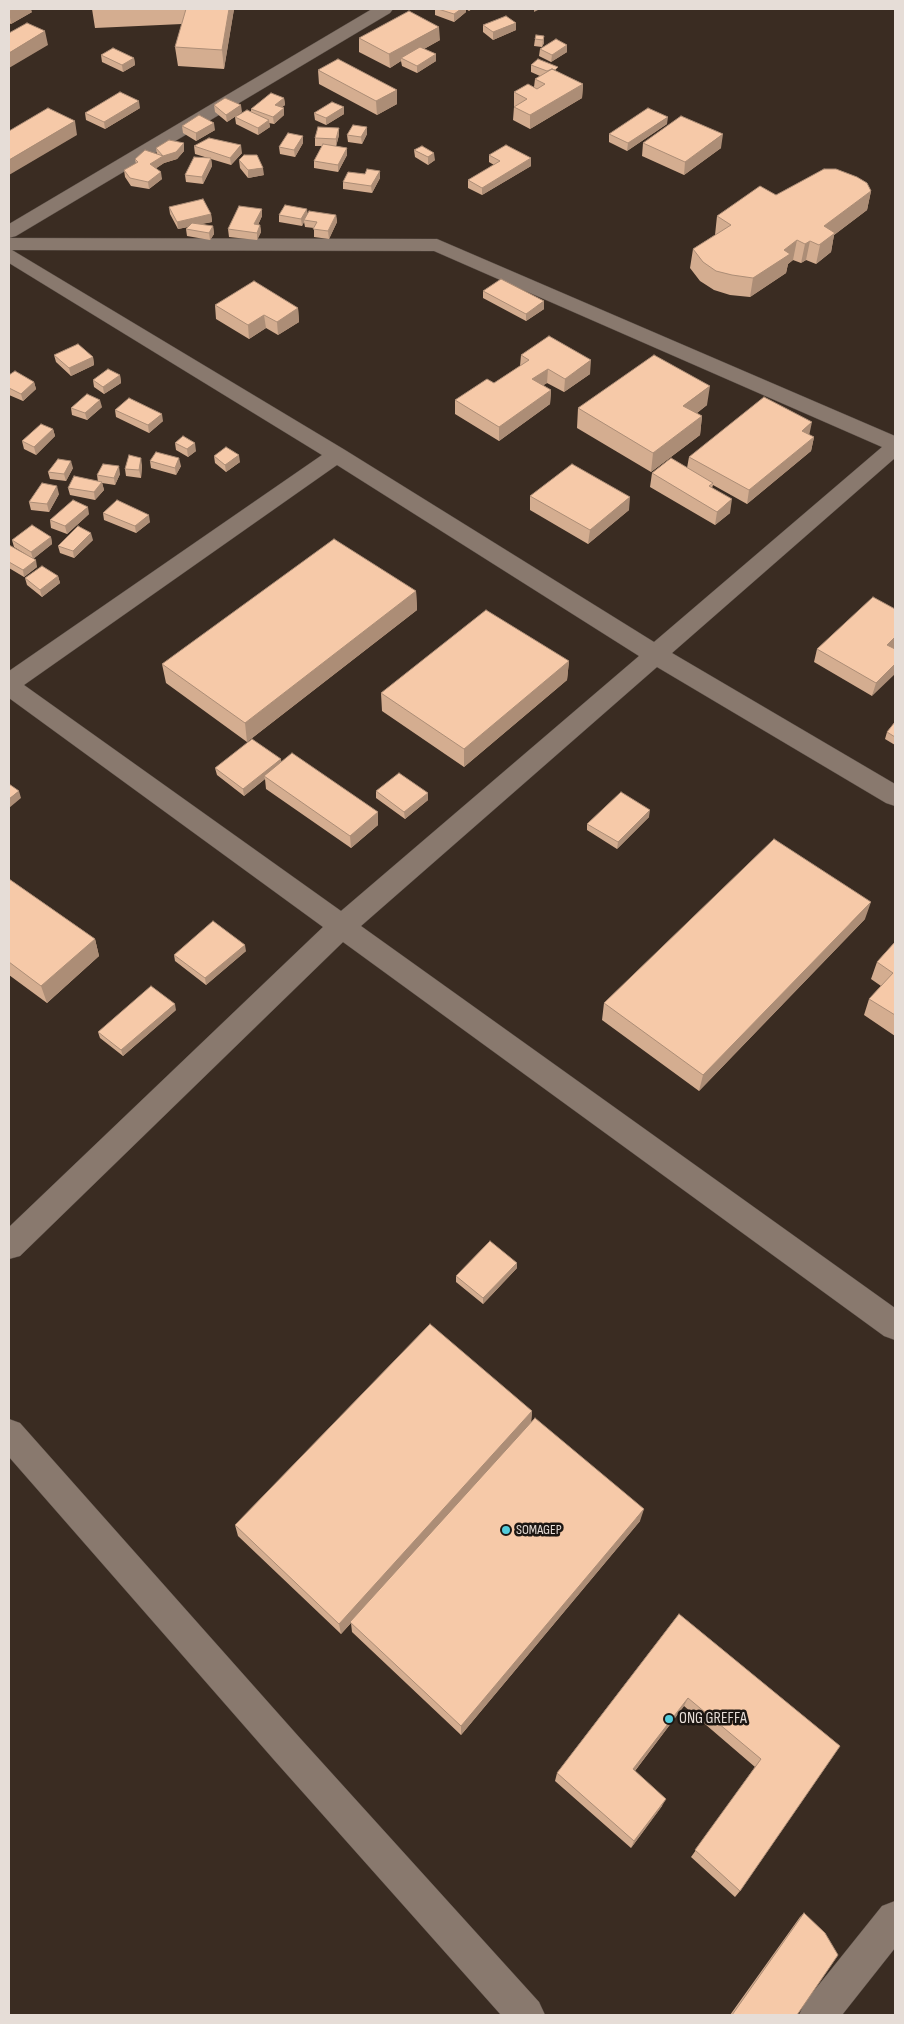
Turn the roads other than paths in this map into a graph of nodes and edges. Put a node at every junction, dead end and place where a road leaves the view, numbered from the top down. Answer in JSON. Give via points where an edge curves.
{"nodes":[{"id":1,"x":384,"y":9,"type":"edge"},
{"id":2,"x":9,"y":232,"type":"edge"},
{"id":3,"x":9,"y":244,"type":"edge"},
{"id":4,"x":9,"y":255,"type":"edge"},
{"id":5,"x":895,"y":446,"type":"edge"},
{"id":6,"x":338,"y":455,"type":"junction"},
{"id":7,"x":656,"y":655,"type":"junction"},
{"id":8,"x":9,"y":685,"type":"edge"},
{"id":9,"x":895,"y":796,"type":"edge"},
{"id":10,"x":341,"y":927,"type":"junction"},
{"id":11,"x":9,"y":1246,"type":"edge"},
{"id":12,"x":895,"y":1326,"type":"edge"},
{"id":13,"x":9,"y":1434,"type":"edge"},
{"id":14,"x":895,"y":1919,"type":"edge"},
{"id":15,"x":526,"y":2015,"type":"edge"},
{"id":16,"x":818,"y":2015,"type":"edge"}],
"edges":[{"from":1,"to":2,"type":"street"},
{"from":3,"to":5,"type":"street","via":[[437,245]]},
{"from":4,"to":6,"type":"street"},
{"from":5,"to":7,"type":"street"},
{"from":6,"to":7,"type":"street"},
{"from":6,"to":8,"type":"street"},
{"from":7,"to":9,"type":"street"},
{"from":7,"to":10,"type":"street"},
{"from":8,"to":10,"type":"street"},
{"from":10,"to":11,"type":"street"},
{"from":10,"to":12,"type":"street"},
{"from":13,"to":15,"type":"street"},
{"from":14,"to":16,"type":"street"}]}
